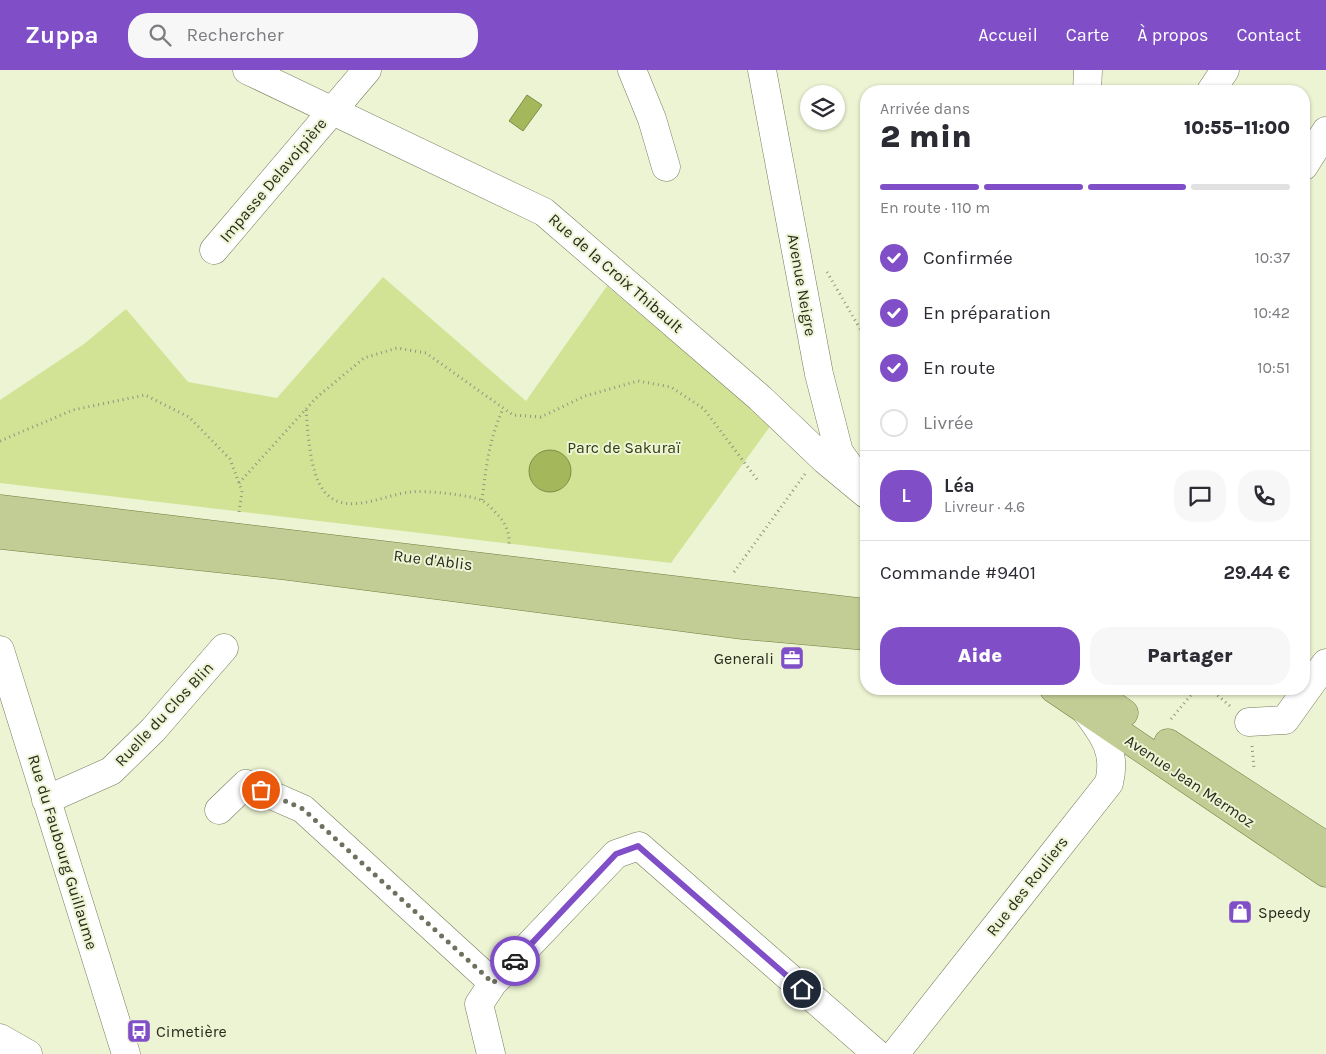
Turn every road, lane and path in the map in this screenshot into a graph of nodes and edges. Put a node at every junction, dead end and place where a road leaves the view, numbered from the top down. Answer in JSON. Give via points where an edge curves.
{"nodes":[{"id":1,"x":247,"y":70,"type":"edge"},
{"id":2,"x":367,"y":70,"type":"edge"},
{"id":3,"x":632,"y":70,"type":"edge"},
{"id":4,"x":762,"y":70,"type":"edge"},
{"id":5,"x":1088,"y":70,"type":"edge"},
{"id":6,"x":1225,"y":70,"type":"edge"},
{"id":7,"x":1087,"y":85,"type":"edge"},
{"id":8,"x":1215,"y":85,"type":"edge"},
{"id":9,"x":332,"y":110,"type":"junction"},
{"id":10,"x":1326,"y":131,"type":"edge"},
{"id":11,"x":1310,"y":156,"type":"edge"},
{"id":12,"x":666,"y":167,"type":"dead end"},
{"id":13,"x":214,"y":250,"type":"dead end"},
{"id":14,"x":504,"y":409,"type":"junction"},
{"id":15,"x":306,"y":410,"type":"junction"},
{"id":16,"x":0,"y":441,"type":"edge"},
{"id":17,"x":808,"y":469,"type":"dead end"},
{"id":18,"x":759,"y":482,"type":"dead end"},
{"id":19,"x":860,"y":482,"type":"edge"},
{"id":20,"x":239,"y":483,"type":"junction"},
{"id":21,"x":860,"y":489,"type":"edge"},
{"id":22,"x":482,"y":500,"type":"junction"},
{"id":23,"x":0,"y":508,"type":"edge"},
{"id":24,"x":238,"y":522,"type":"dead end"},
{"id":25,"x":0,"y":535,"type":"edge"},
{"id":26,"x":508,"y":548,"type":"dead end"},
{"id":27,"x":736,"y":571,"type":"dead end"},
{"id":28,"x":860,"y":619,"type":"edge"},
{"id":29,"x":860,"y":620,"type":"edge"},
{"id":30,"x":224,"y":648,"type":"dead end"},
{"id":31,"x":0,"y":650,"type":"edge"},
{"id":32,"x":1326,"y":663,"type":"edge"},
{"id":33,"x":1310,"y":685,"type":"edge"},
{"id":34,"x":1191,"y":695,"type":"edge"},
{"id":35,"x":1217,"y":695,"type":"edge"},
{"id":36,"x":1303,"y":695,"type":"edge"},
{"id":37,"x":1087,"y":698,"type":"edge"},
{"id":38,"x":1249,"y":722,"type":"junction"},
{"id":39,"x":1165,"y":726,"type":"dead end"},
{"id":40,"x":1255,"y":773,"type":"dead end"},
{"id":41,"x":46,"y":800,"type":"junction"},
{"id":42,"x":219,"y":810,"type":"dead end"},
{"id":43,"x":1326,"y":846,"type":"edge"},
{"id":44,"x":1326,"y":873,"type":"edge"},
{"id":45,"x":493,"y":983,"type":"junction"},
{"id":46,"x":0,"y":1038,"type":"edge"},
{"id":47,"x":28,"y":1054,"type":"edge"},
{"id":48,"x":126,"y":1054,"type":"edge"},
{"id":49,"x":490,"y":1054,"type":"edge"},
{"id":50,"x":877,"y":1054,"type":"edge"},
{"id":51,"x":895,"y":1054,"type":"edge"}],
"edges":[{"from":1,"to":9,"type":"street","name":"Rue de la Croix Thibault"},
{"from":2,"to":9,"type":"street","name":"Impasse Delavoipière"},
{"from":3,"to":12,"type":"street","via":[[652,119]]},
{"from":4,"to":19,"type":"street","name":"Avenue Neigre","via":[[819,374],[839,452]]},
{"from":5,"to":7,"type":"street"},
{"from":6,"to":8,"type":"street"},
{"from":9,"to":13,"type":"street","name":"Impasse Delavoipière"},
{"from":9,"to":21,"type":"street","name":"Rue de la Croix Thibault","via":[[544,212],[760,398]]},
{"from":10,"to":11,"type":"street"},
{"from":14,"to":15,"type":"path","via":[[426,353],[397,348],[364,358]]},
{"from":14,"to":18,"type":"path","via":[[513,415],[541,417],[585,396],[638,381],[671,387],[704,409]]},
{"from":14,"to":22,"type":"path","via":[[488,449]]},
{"from":15,"to":20,"type":"path"},
{"from":15,"to":22,"type":"path","via":[[311,460],[324,492],[342,503],[368,502],[411,492]]},
{"from":16,"to":20,"type":"path","via":[[73,410],[144,395],[189,417],[230,459]]},
{"from":17,"to":27,"type":"path"},
{"from":20,"to":24,"type":"path","via":[[242,491]]},
{"from":22,"to":26,"type":"path","via":[[508,531]]},
{"from":23,"to":28,"type":"main road","name":"Rue d'Ablis"},
{"from":25,"to":29,"type":"main road","name":"Rue d'Ablis","via":[[289,566],[743,625]]},
{"from":30,"to":41,"type":"street","name":"Ruelle du Clos Blin","via":[[111,771]]},
{"from":31,"to":41,"type":"street","name":"Rue du Faubourg Guillaume"},
{"from":32,"to":33,"type":"street"},
{"from":34,"to":39,"type":"path"},
{"from":35,"to":38,"type":"path"},
{"from":36,"to":38,"type":"street","via":[[1285,720]]},
{"from":37,"to":43,"type":"main road","name":"Avenue Jean Mermoz","via":[[1170,744]]},
{"from":37,"to":44,"type":"main road","name":"Avenue Jean Mermoz"},
{"from":37,"to":51,"type":"street","name":"Rue des Rouliers","via":[[1110,751],[1112,769],[1109,783]]},
{"from":38,"to":40,"type":"path"},
{"from":41,"to":48,"type":"street","name":"Rue du Faubourg Guillaume"},
{"from":42,"to":45,"type":"street","via":[[246,784],[303,809]]},
{"from":45,"to":49,"type":"street","via":[[480,1004]]},
{"from":45,"to":50,"type":"street","via":[[616,854],[638,846]]},
{"from":46,"to":47,"type":"street"}]}
